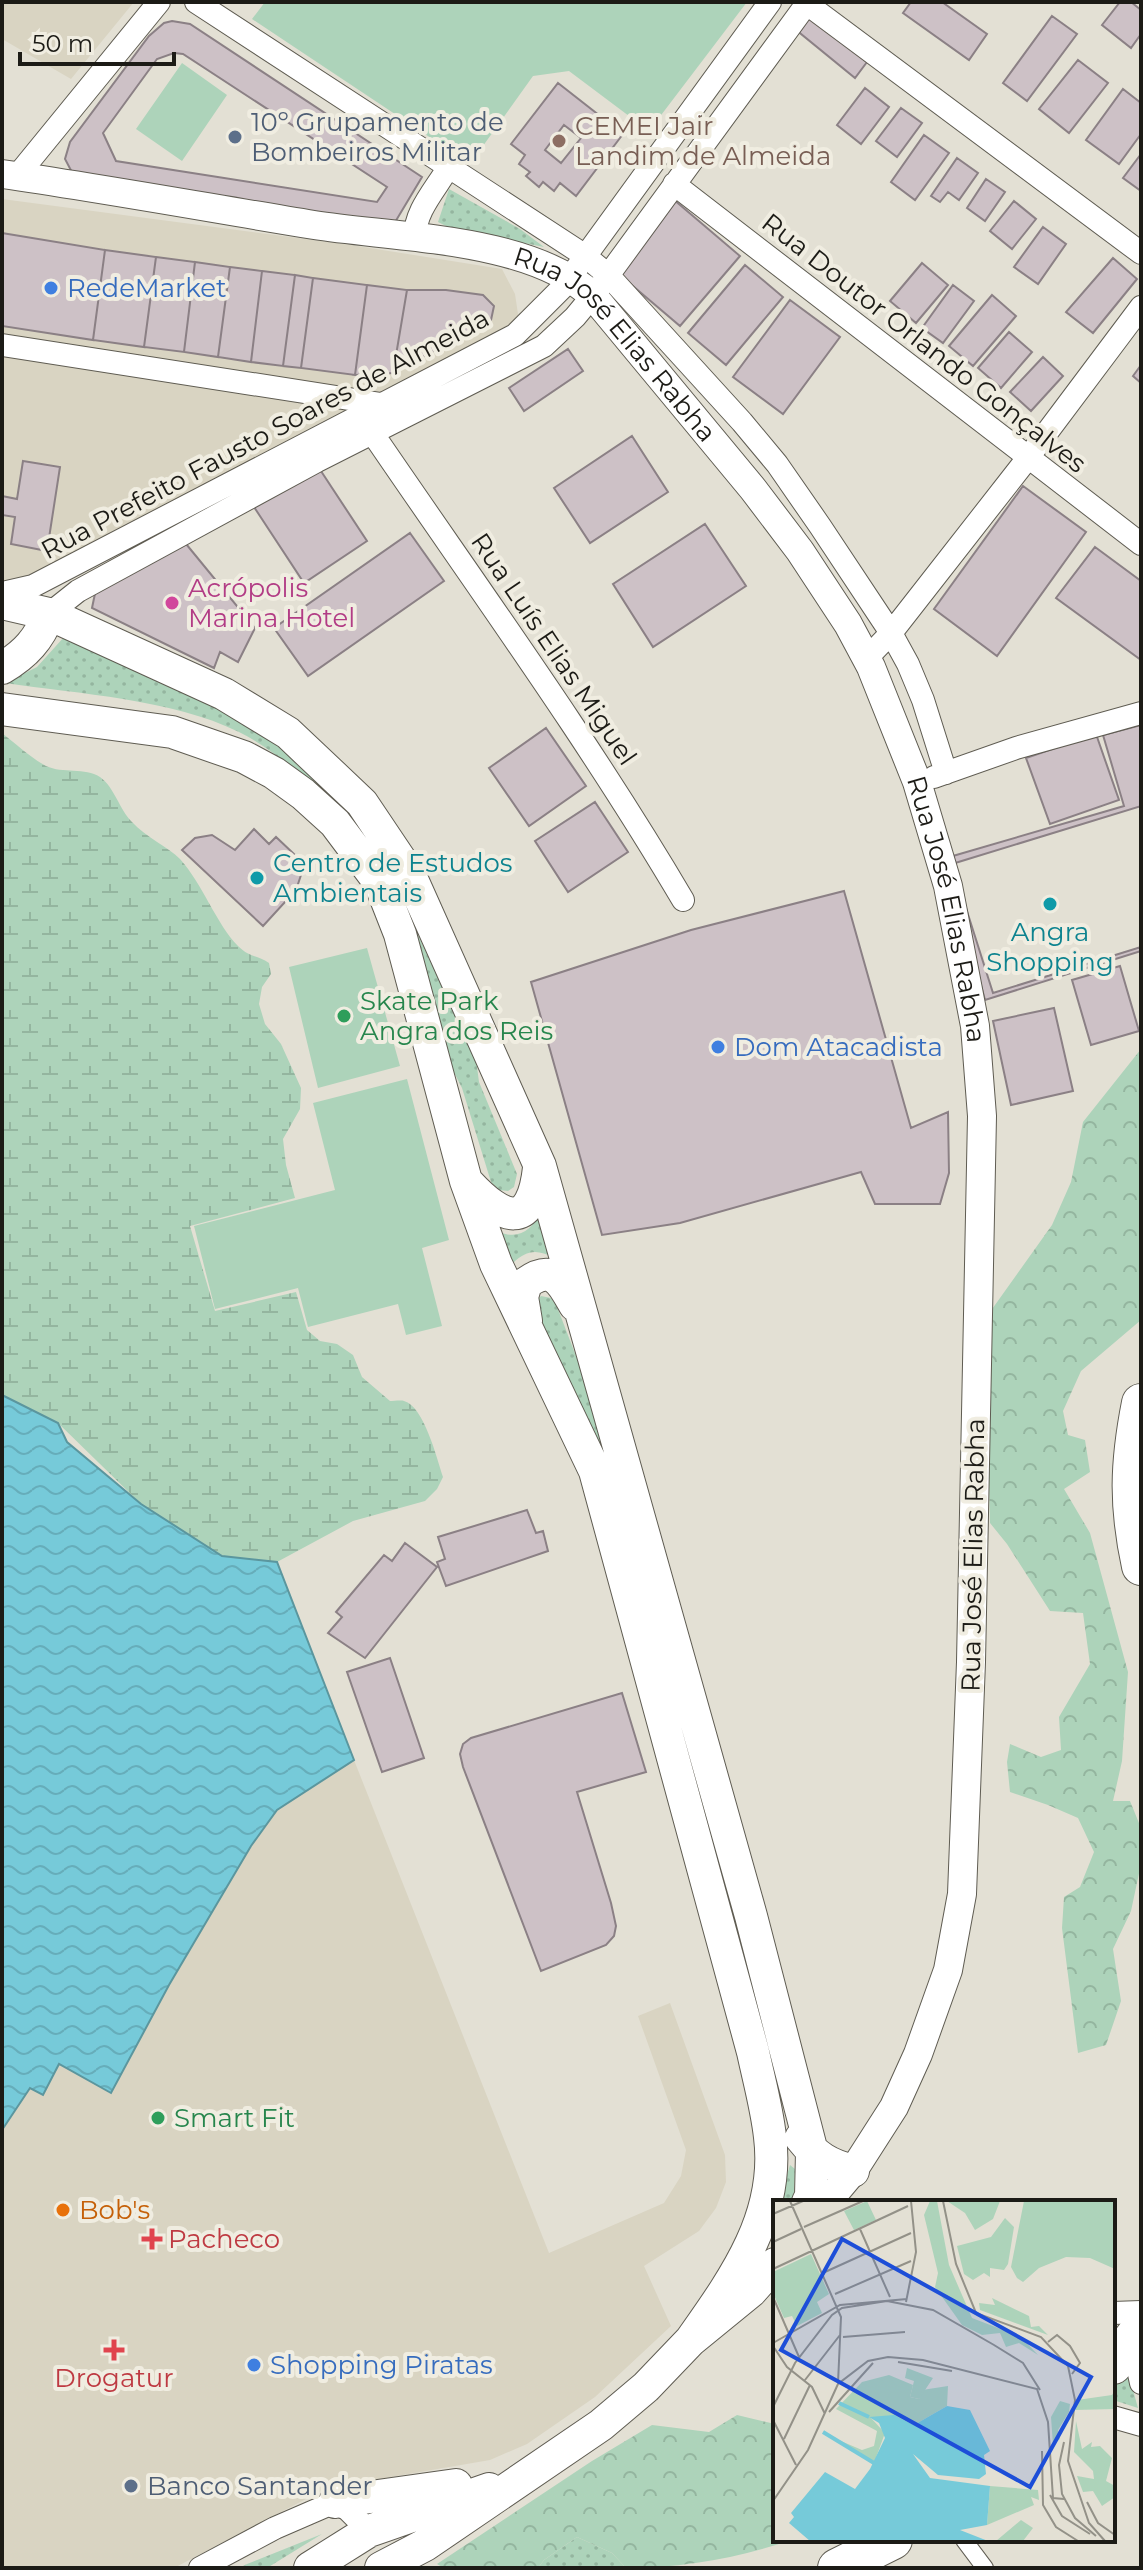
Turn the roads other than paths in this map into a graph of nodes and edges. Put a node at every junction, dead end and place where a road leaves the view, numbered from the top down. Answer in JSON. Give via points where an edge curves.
{"nodes":[{"id":1,"x":159,"y":2,"type":"edge"},
{"id":2,"x":196,"y":2,"type":"edge"},
{"id":3,"x":770,"y":2,"type":"edge"},
{"id":4,"x":808,"y":3,"type":"edge"},
{"id":5,"x":52,"y":132,"type":"junction"},
{"id":6,"x":448,"y":168,"type":"junction"},
{"id":7,"x":10,"y":175,"type":"edge"},
{"id":8,"x":674,"y":184,"type":"junction"},
{"id":9,"x":71,"y":185,"type":"junction"},
{"id":10,"x":415,"y":238,"type":"junction"},
{"id":11,"x":1141,"y":253,"type":"edge"},
{"id":12,"x":577,"y":266,"type":"junction"},
{"id":13,"x":600,"y":285,"type":"junction"},
{"id":14,"x":1141,"y":307,"type":"edge"},
{"id":15,"x":2,"y":345,"type":"edge"},
{"id":16,"x":381,"y":404,"type":"junction"},
{"id":17,"x":373,"y":434,"type":"junction"},
{"id":18,"x":312,"y":452,"type":"junction"},
{"id":19,"x":1027,"y":459,"type":"junction"},
{"id":20,"x":1141,"y":544,"type":"edge"},
{"id":21,"x":2,"y":593,"type":"edge"},
{"id":22,"x":2,"y":603,"type":"edge"},
{"id":23,"x":49,"y":614,"type":"junction"},
{"id":24,"x":891,"y":633,"type":"junction"},
{"id":25,"x":866,"y":659,"type":"junction"},
{"id":26,"x":2,"y":662,"type":"edge"},
{"id":27,"x":2,"y":669,"type":"edge"},
{"id":28,"x":2,"y":709,"type":"edge"},
{"id":29,"x":1141,"y":713,"type":"edge"},
{"id":30,"x":946,"y":773,"type":"junction"},
{"id":31,"x":917,"y":782,"type":"junction"},
{"id":32,"x":683,"y":900,"type":"dead end"},
{"id":33,"x":540,"y":1166,"type":"junction"},
{"id":34,"x":466,"y":1181,"type":"junction"},
{"id":35,"x":584,"y":1322,"type":"junction"},
{"id":36,"x":530,"y":1338,"type":"junction"},
{"id":37,"x":1141,"y":1403,"type":"edge"},
{"id":38,"x":1141,"y":1566,"type":"edge"},
{"id":39,"x":753,"y":2052,"type":"junction"},
{"id":40,"x":812,"y":2152,"type":"junction"},
{"id":41,"x":853,"y":2171,"type":"junction"},
{"id":42,"x":809,"y":2200,"type":"edge"},
{"id":43,"x":829,"y":2200,"type":"edge"},
{"id":44,"x":773,"y":2266,"type":"edge"},
{"id":45,"x":1128,"y":2332,"type":"edge"},
{"id":46,"x":691,"y":2340,"type":"junction"},
{"id":47,"x":1141,"y":2383,"type":"edge"},
{"id":48,"x":1115,"y":2418,"type":"edge"},
{"id":49,"x":1141,"y":2425,"type":"edge"},
{"id":50,"x":530,"y":2475,"type":"junction"},
{"id":51,"x":350,"y":2522,"type":"junction"},
{"id":52,"x":889,"y":2542,"type":"edge"},
{"id":53,"x":966,"y":2542,"type":"edge"},
{"id":54,"x":418,"y":2549,"type":"junction"},
{"id":55,"x":200,"y":2568,"type":"edge"},
{"id":56,"x":310,"y":2568,"type":"edge"},
{"id":57,"x":381,"y":2568,"type":"edge"},
{"id":58,"x":837,"y":2568,"type":"edge"},
{"id":59,"x":985,"y":2568,"type":"edge"}],
"edges":[{"from":1,"to":5,"type":"street"},
{"from":2,"to":6,"type":"street"},
{"from":3,"to":12,"type":"street","name":"Rua Prefeito Fausto Soares de Almeida"},
{"from":4,"to":8,"type":"street","name":"Rua Prefeito Fausto Soares de Almeida"},
{"from":4,"to":11,"type":"street"},
{"from":5,"to":7,"type":"street"},
{"from":5,"to":9,"type":"street","via":[[46,162],[58,179]]},
{"from":6,"to":10,"type":"street","via":[[419,215]]},
{"from":6,"to":12,"type":"street"},
{"from":7,"to":9,"type":"street","name":"Rua José Elias Rabha"},
{"from":8,"to":13,"type":"street","name":"Rua Prefeito Fausto Soares de Almeida"},
{"from":8,"to":19,"type":"street","name":"Rua Doutor Orlando Gonçalves"},
{"from":9,"to":10,"type":"street","name":"Rua José Elias Rabha"},
{"from":10,"to":12,"type":"street","name":"Rua José Elias Rabha"},
{"from":12,"to":13,"type":"street","name":"Rua José Elias Rabha"},
{"from":12,"to":16,"type":"street","name":"Rua Prefeito Fausto Soares de Almeida","via":[[523,329]]},
{"from":13,"to":17,"type":"street","name":"Rua Prefeito Fausto Soares de Almeida","via":[[544,346]]},
{"from":13,"to":24,"type":"street","via":[[702,375],[777,464]]},
{"from":13,"to":25,"type":"street","name":"Rua José Elias Rabha","via":[[800,551]]},
{"from":14,"to":19,"type":"street"},
{"from":15,"to":16,"type":"street"},
{"from":16,"to":18,"type":"street","name":"Rua Prefeito Fausto Soares de Almeida"},
{"from":17,"to":18,"type":"street","name":"Rua Prefeito Fausto Soares de Almeida"},
{"from":17,"to":32,"type":"street","name":"Rua Luís Elias Miguel","via":[[638,824]]},
{"from":18,"to":21,"type":"street","name":"Rua Prefeito Fausto Soares de Almeida","via":[[33,586]]},
{"from":18,"to":23,"type":"street","name":"Rua Prefeito Fausto Soares de Almeida","via":[[78,591]]},
{"from":19,"to":20,"type":"street","name":"Rua Doutor Orlando Gonçalves"},
{"from":19,"to":24,"type":"street"},
{"from":22,"to":23,"type":"main road"},
{"from":23,"to":27,"type":"main road","via":[[33,645]]},
{"from":23,"to":33,"type":"main road","via":[[224,694],[288,733],[362,803],[409,873]]},
{"from":24,"to":25,"type":"street"},
{"from":24,"to":30,"type":"street","via":[[923,700]]},
{"from":25,"to":31,"type":"street","name":"Rua José Elias Rabha"},
{"from":26,"to":27,"type":"main road"},
{"from":28,"to":34,"type":"main road","via":[[191,737],[274,773],[335,823],[380,883],[400,934]]},
{"from":29,"to":30,"type":"street"},
{"from":30,"to":31,"type":"street"},
{"from":31,"to":41,"type":"street","name":"Rua José Elias Rabha","via":[[951,902],[975,1026],[982,1116],[962,1894],[948,1970],[918,2054],[894,2107]]},
{"from":33,"to":34,"type":"main road","via":[[535,1195],[518,1213],[495,1208]]},
{"from":33,"to":35,"type":"main road"},
{"from":34,"to":36,"type":"main road"},
{"from":35,"to":36,"type":"main road","via":[[561,1281],[549,1274],[536,1276],[526,1283],[522,1297]]},
{"from":35,"to":40,"type":"main road"},
{"from":36,"to":39,"type":"main road","via":[[595,1471]]},
{"from":37,"to":38,"type":"highway","via":[[1132,1447],[1131,1520]]},
{"from":39,"to":40,"type":"main road","via":[[776,2104]]},
{"from":39,"to":46,"type":"main road","via":[[770,2138],[770,2187],[760,2227],[735,2277]]},
{"from":40,"to":41,"type":"main road","via":[[830,2165]]},
{"from":40,"to":42,"type":"main road"},
{"from":41,"to":43,"type":"street","name":"Rua José Elias Rabha"},
{"from":44,"to":46,"type":"main road"},
{"from":45,"to":47,"type":"street"},
{"from":46,"to":50,"type":"main road","via":[[601,2425]]},
{"from":48,"to":49,"type":"street"},
{"from":50,"to":51,"type":"main road"},
{"from":50,"to":51,"type":"main road"},
{"from":50,"to":54,"type":"main road"},
{"from":51,"to":54,"type":"main road","via":[[399,2550]]},
{"from":51,"to":55,"type":"street","via":[[285,2523]]},
{"from":51,"to":56,"type":"main road"},
{"from":52,"to":58,"type":"highway"},
{"from":53,"to":59,"type":"street"},
{"from":54,"to":57,"type":"main road"}]}
